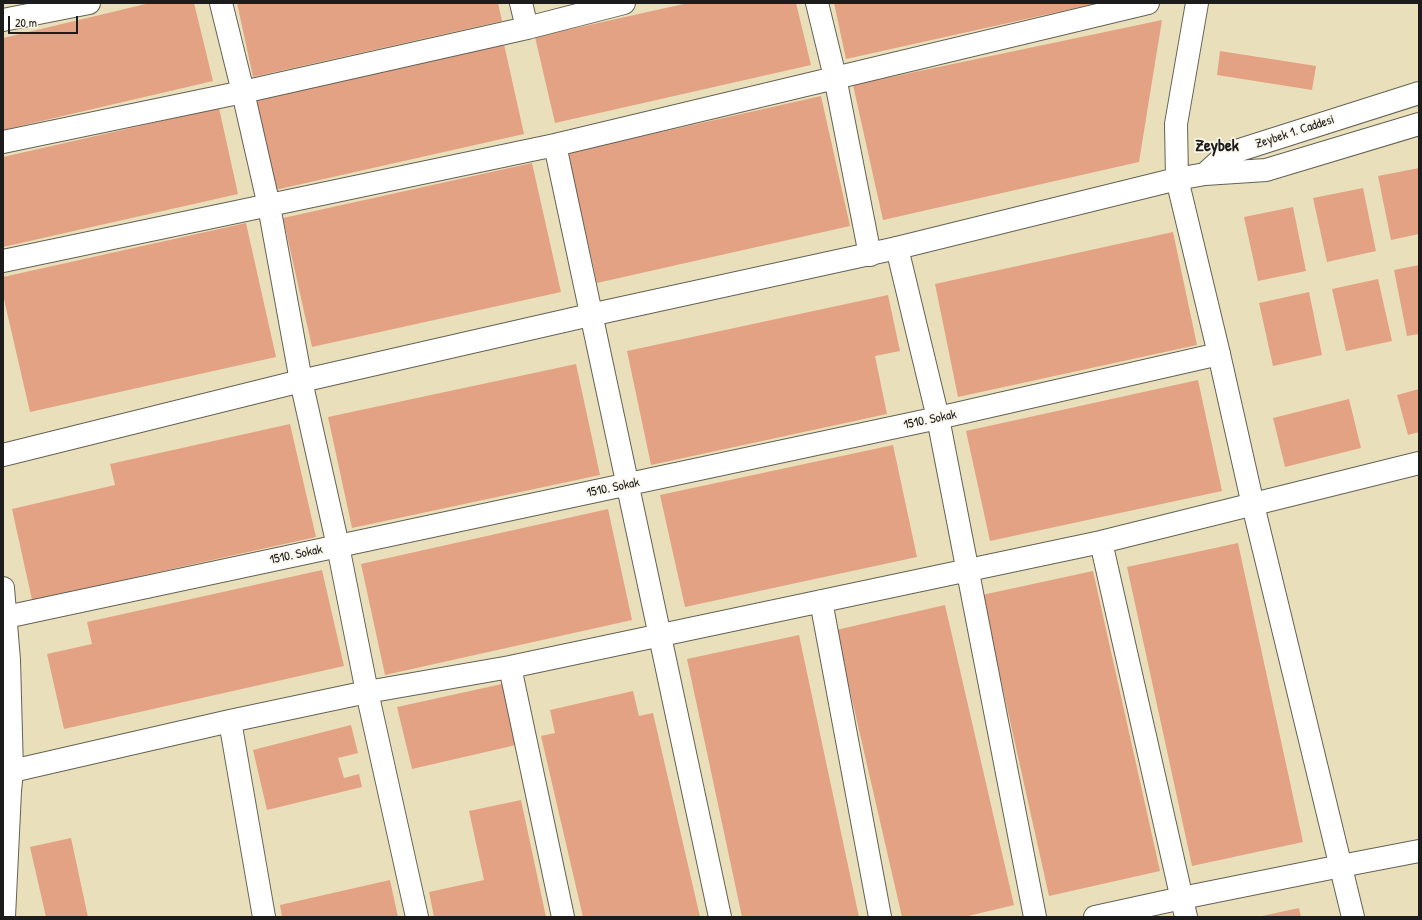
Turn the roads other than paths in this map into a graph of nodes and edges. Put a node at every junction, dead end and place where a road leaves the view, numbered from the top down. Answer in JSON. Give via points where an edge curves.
{"nodes":[{"id":1,"x":88,"y":3,"type":"edge"},
{"id":2,"x":221,"y":3,"type":"edge"},
{"id":3,"x":521,"y":3,"type":"edge"},
{"id":4,"x":624,"y":3,"type":"edge"},
{"id":5,"x":817,"y":3,"type":"edge"},
{"id":6,"x":1148,"y":3,"type":"edge"},
{"id":7,"x":1197,"y":3,"type":"edge"},
{"id":8,"x":3,"y":20,"type":"edge"},
{"id":9,"x":527,"y":28,"type":"junction"},
{"id":10,"x":835,"y":78,"type":"junction"},
{"id":11,"x":244,"y":92,"type":"junction"},
{"id":12,"x":1419,"y":93,"type":"edge"},
{"id":13,"x":1419,"y":124,"type":"edge"},
{"id":14,"x":3,"y":142,"type":"edge"},
{"id":15,"x":555,"y":145,"type":"junction"},
{"id":16,"x":1205,"y":174,"type":"junction"},
{"id":17,"x":1177,"y":179,"type":"junction"},
{"id":18,"x":269,"y":206,"type":"junction"},
{"id":19,"x":897,"y":248,"type":"junction"},
{"id":20,"x":870,"y":254,"type":"junction"},
{"id":21,"x":3,"y":261,"type":"edge"},
{"id":22,"x":590,"y":315,"type":"junction"},
{"id":23,"x":1219,"y":354,"type":"junction"},
{"id":24,"x":301,"y":381,"type":"junction"},
{"id":25,"x":938,"y":418,"type":"junction"},
{"id":26,"x":3,"y":456,"type":"edge"},
{"id":27,"x":1419,"y":463,"type":"edge"},
{"id":28,"x":627,"y":485,"type":"junction"},
{"id":29,"x":1253,"y":505,"type":"junction"},
{"id":30,"x":1101,"y":542,"type":"junction"},
{"id":31,"x":338,"y":546,"type":"junction"},
{"id":32,"x":968,"y":570,"type":"junction"},
{"id":33,"x":3,"y":588,"type":"edge"},
{"id":34,"x":822,"y":601,"type":"junction"},
{"id":35,"x":6,"y":617,"type":"junction"},
{"id":36,"x":661,"y":635,"type":"junction"},
{"id":37,"x":510,"y":667,"type":"junction"},
{"id":38,"x":367,"y":692,"type":"junction"},
{"id":39,"x":230,"y":721,"type":"junction"},
{"id":40,"x":12,"y":771,"type":"junction"},
{"id":41,"x":1419,"y":851,"type":"edge"},
{"id":42,"x":1341,"y":866,"type":"junction"},
{"id":43,"x":1184,"y":908,"type":"edge"},
{"id":44,"x":4,"y":917,"type":"edge"},
{"id":45,"x":264,"y":917,"type":"edge"},
{"id":46,"x":417,"y":917,"type":"edge"},
{"id":47,"x":563,"y":917,"type":"edge"},
{"id":48,"x":720,"y":917,"type":"edge"},
{"id":49,"x":880,"y":917,"type":"edge"},
{"id":50,"x":1035,"y":917,"type":"edge"},
{"id":51,"x":1095,"y":917,"type":"edge"},
{"id":52,"x":1353,"y":917,"type":"edge"}],
"edges":[{"from":1,"to":8,"type":"street"},
{"from":2,"to":11,"type":"street"},
{"from":3,"to":9,"type":"street"},
{"from":4,"to":9,"type":"street"},
{"from":5,"to":10,"type":"street"},
{"from":6,"to":10,"type":"street"},
{"from":7,"to":17,"type":"street","via":[[1176,124]]},
{"from":9,"to":11,"type":"street"},
{"from":10,"to":15,"type":"street"},
{"from":10,"to":20,"type":"street"},
{"from":11,"to":14,"type":"street"},
{"from":11,"to":18,"type":"street"},
{"from":12,"to":16,"type":"street","name":"Zeybek 1. Caddesi","via":[[1227,154]]},
{"from":13,"to":16,"type":"street","name":"Zeybek 1. Caddesi","via":[[1266,170]]},
{"from":15,"to":18,"type":"street"},
{"from":15,"to":22,"type":"street"},
{"from":16,"to":17,"type":"street"},
{"from":17,"to":19,"type":"street"},
{"from":17,"to":23,"type":"street"},
{"from":18,"to":21,"type":"street"},
{"from":18,"to":24,"type":"street"},
{"from":19,"to":20,"type":"street"},
{"from":19,"to":25,"type":"street"},
{"from":20,"to":22,"type":"street"},
{"from":22,"to":24,"type":"street"},
{"from":22,"to":28,"type":"street"},
{"from":23,"to":25,"type":"street","name":"1510. Sokak"},
{"from":23,"to":29,"type":"street"},
{"from":24,"to":26,"type":"street"},
{"from":24,"to":31,"type":"street"},
{"from":25,"to":28,"type":"street","name":"1510. Sokak"},
{"from":25,"to":32,"type":"street"},
{"from":27,"to":29,"type":"street"},
{"from":28,"to":31,"type":"street","name":"1510. Sokak"},
{"from":28,"to":36,"type":"street"},
{"from":29,"to":30,"type":"street"},
{"from":29,"to":42,"type":"street"},
{"from":30,"to":32,"type":"street"},
{"from":30,"to":43,"type":"street"},
{"from":31,"to":35,"type":"street","name":"1510. Sokak"},
{"from":31,"to":38,"type":"street"},
{"from":32,"to":34,"type":"street"},
{"from":32,"to":50,"type":"street"},
{"from":33,"to":35,"type":"street"},
{"from":34,"to":36,"type":"street"},
{"from":34,"to":49,"type":"street"},
{"from":35,"to":40,"type":"street"},
{"from":36,"to":37,"type":"street"},
{"from":36,"to":48,"type":"street"},
{"from":37,"to":38,"type":"street"},
{"from":37,"to":47,"type":"street"},
{"from":38,"to":39,"type":"street"},
{"from":38,"to":46,"type":"street"},
{"from":39,"to":40,"type":"street"},
{"from":39,"to":45,"type":"street"},
{"from":40,"to":44,"type":"street"},
{"from":41,"to":42,"type":"street"},
{"from":42,"to":43,"type":"street"},
{"from":42,"to":52,"type":"street"},
{"from":43,"to":51,"type":"street"}]}
